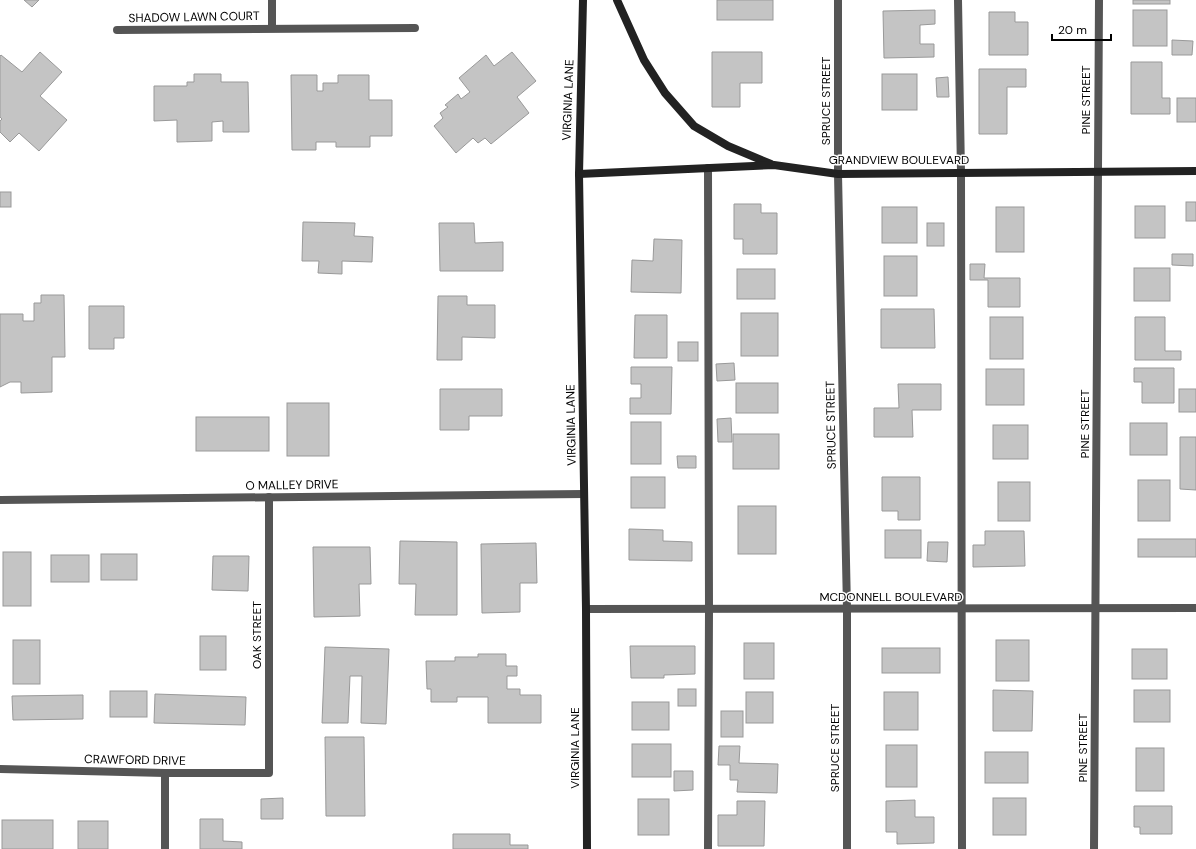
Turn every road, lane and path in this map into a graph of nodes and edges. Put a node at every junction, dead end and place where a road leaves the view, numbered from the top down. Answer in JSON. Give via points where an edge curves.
{"nodes":[{"id":1,"x":272,"y":0,"type":"edge"},
{"id":2,"x":583,"y":0,"type":"edge"},
{"id":3,"x":618,"y":0,"type":"edge"},
{"id":4,"x":838,"y":0,"type":"edge"},
{"id":5,"x":958,"y":0,"type":"edge"},
{"id":6,"x":1099,"y":0,"type":"edge"},
{"id":7,"x":272,"y":28,"type":"junction"},
{"id":8,"x":415,"y":28,"type":"dead end"},
{"id":9,"x":117,"y":30,"type":"dead end"},
{"id":10,"x":774,"y":165,"type":"junction"},
{"id":11,"x":708,"y":168,"type":"junction"},
{"id":12,"x":1098,"y":170,"type":"junction"},
{"id":13,"x":1196,"y":170,"type":"edge"},
{"id":14,"x":960,"y":172,"type":"junction"},
{"id":15,"x":578,"y":174,"type":"junction"},
{"id":16,"x":838,"y":174,"type":"junction"},
{"id":17,"x":584,"y":494,"type":"junction"},
{"id":18,"x":269,"y":497,"type":"junction"},
{"id":19,"x":0,"y":500,"type":"edge"},
{"id":20,"x":962,"y":608,"type":"junction"},
{"id":21,"x":1096,"y":608,"type":"junction"},
{"id":22,"x":1196,"y":608,"type":"edge"},
{"id":23,"x":586,"y":609,"type":"junction"},
{"id":24,"x":709,"y":609,"type":"junction"},
{"id":25,"x":847,"y":609,"type":"junction"},
{"id":26,"x":0,"y":770,"type":"edge"},
{"id":27,"x":269,"y":772,"type":"joint"},
{"id":28,"x":164,"y":773,"type":"junction"},
{"id":29,"x":164,"y":849,"type":"edge"},
{"id":30,"x":587,"y":849,"type":"edge"},
{"id":31,"x":708,"y":849,"type":"edge"},
{"id":32,"x":846,"y":849,"type":"edge"},
{"id":33,"x":962,"y":849,"type":"edge"},
{"id":34,"x":1094,"y":849,"type":"edge"}],
"edges":[{"from":1,"to":7,"type":"street","name":"SHADOW LAWN COURT"},
{"from":2,"to":15,"type":"street","name":"VIRGINIA LANE"},
{"from":3,"to":10,"type":"street","via":[[644,60],[665,93],[694,126],[728,146]]},
{"from":4,"to":16,"type":"street","name":"SPRUCE STREET"},
{"from":5,"to":14,"type":"street"},
{"from":6,"to":12,"type":"street","name":"PINE STREET"},
{"from":7,"to":8,"type":"street","name":"SHADOW LAWN COURT"},
{"from":7,"to":9,"type":"street","name":"SHADOW LAWN COURT"},
{"from":10,"to":11,"type":"street","name":"GRANDVIEW BOULEVARD"},
{"from":10,"to":16,"type":"street","name":"GRANDVIEW BOULEVARD"},
{"from":11,"to":15,"type":"street","name":"GRANDVIEW BOULEVARD"},
{"from":11,"to":24,"type":"street"},
{"from":12,"to":13,"type":"street","name":"GRANDVIEW BOULEVARD"},
{"from":12,"to":14,"type":"street","name":"GRANDVIEW BOULEVARD"},
{"from":12,"to":21,"type":"street","name":"PINE STREET"},
{"from":14,"to":16,"type":"street","name":"GRANDVIEW BOULEVARD"},
{"from":14,"to":20,"type":"street"},
{"from":15,"to":17,"type":"street","name":"VIRGINIA LANE"},
{"from":16,"to":25,"type":"street","name":"SPRUCE STREET"},
{"from":17,"to":18,"type":"street","name":"O MALLEY DRIVE"},
{"from":17,"to":23,"type":"street","name":"VIRGINIA LANE"},
{"from":18,"to":19,"type":"street","name":"O MALLEY DRIVE"},
{"from":18,"to":27,"type":"street","name":"OAK STREET"},
{"from":20,"to":21,"type":"street","name":"MCDONNELL BOULEVARD"},
{"from":20,"to":25,"type":"street","name":"MCDONNELL BOULEVARD"},
{"from":20,"to":33,"type":"street"},
{"from":21,"to":22,"type":"street","name":"MCDONNELL BOULEVARD"},
{"from":21,"to":34,"type":"street","name":"PINE STREET"},
{"from":23,"to":24,"type":"street","name":"MCDONNELL BOULEVARD"},
{"from":23,"to":30,"type":"street","name":"VIRGINIA LANE"},
{"from":24,"to":25,"type":"street","name":"MCDONNELL BOULEVARD"},
{"from":24,"to":31,"type":"street"},
{"from":25,"to":32,"type":"street","name":"SPRUCE STREET"},
{"from":26,"to":28,"type":"street","name":"CRAWFORD DRIVE"},
{"from":27,"to":28,"type":"street","name":"CRAWFORD DRIVE"},
{"from":28,"to":29,"type":"street"}]}
